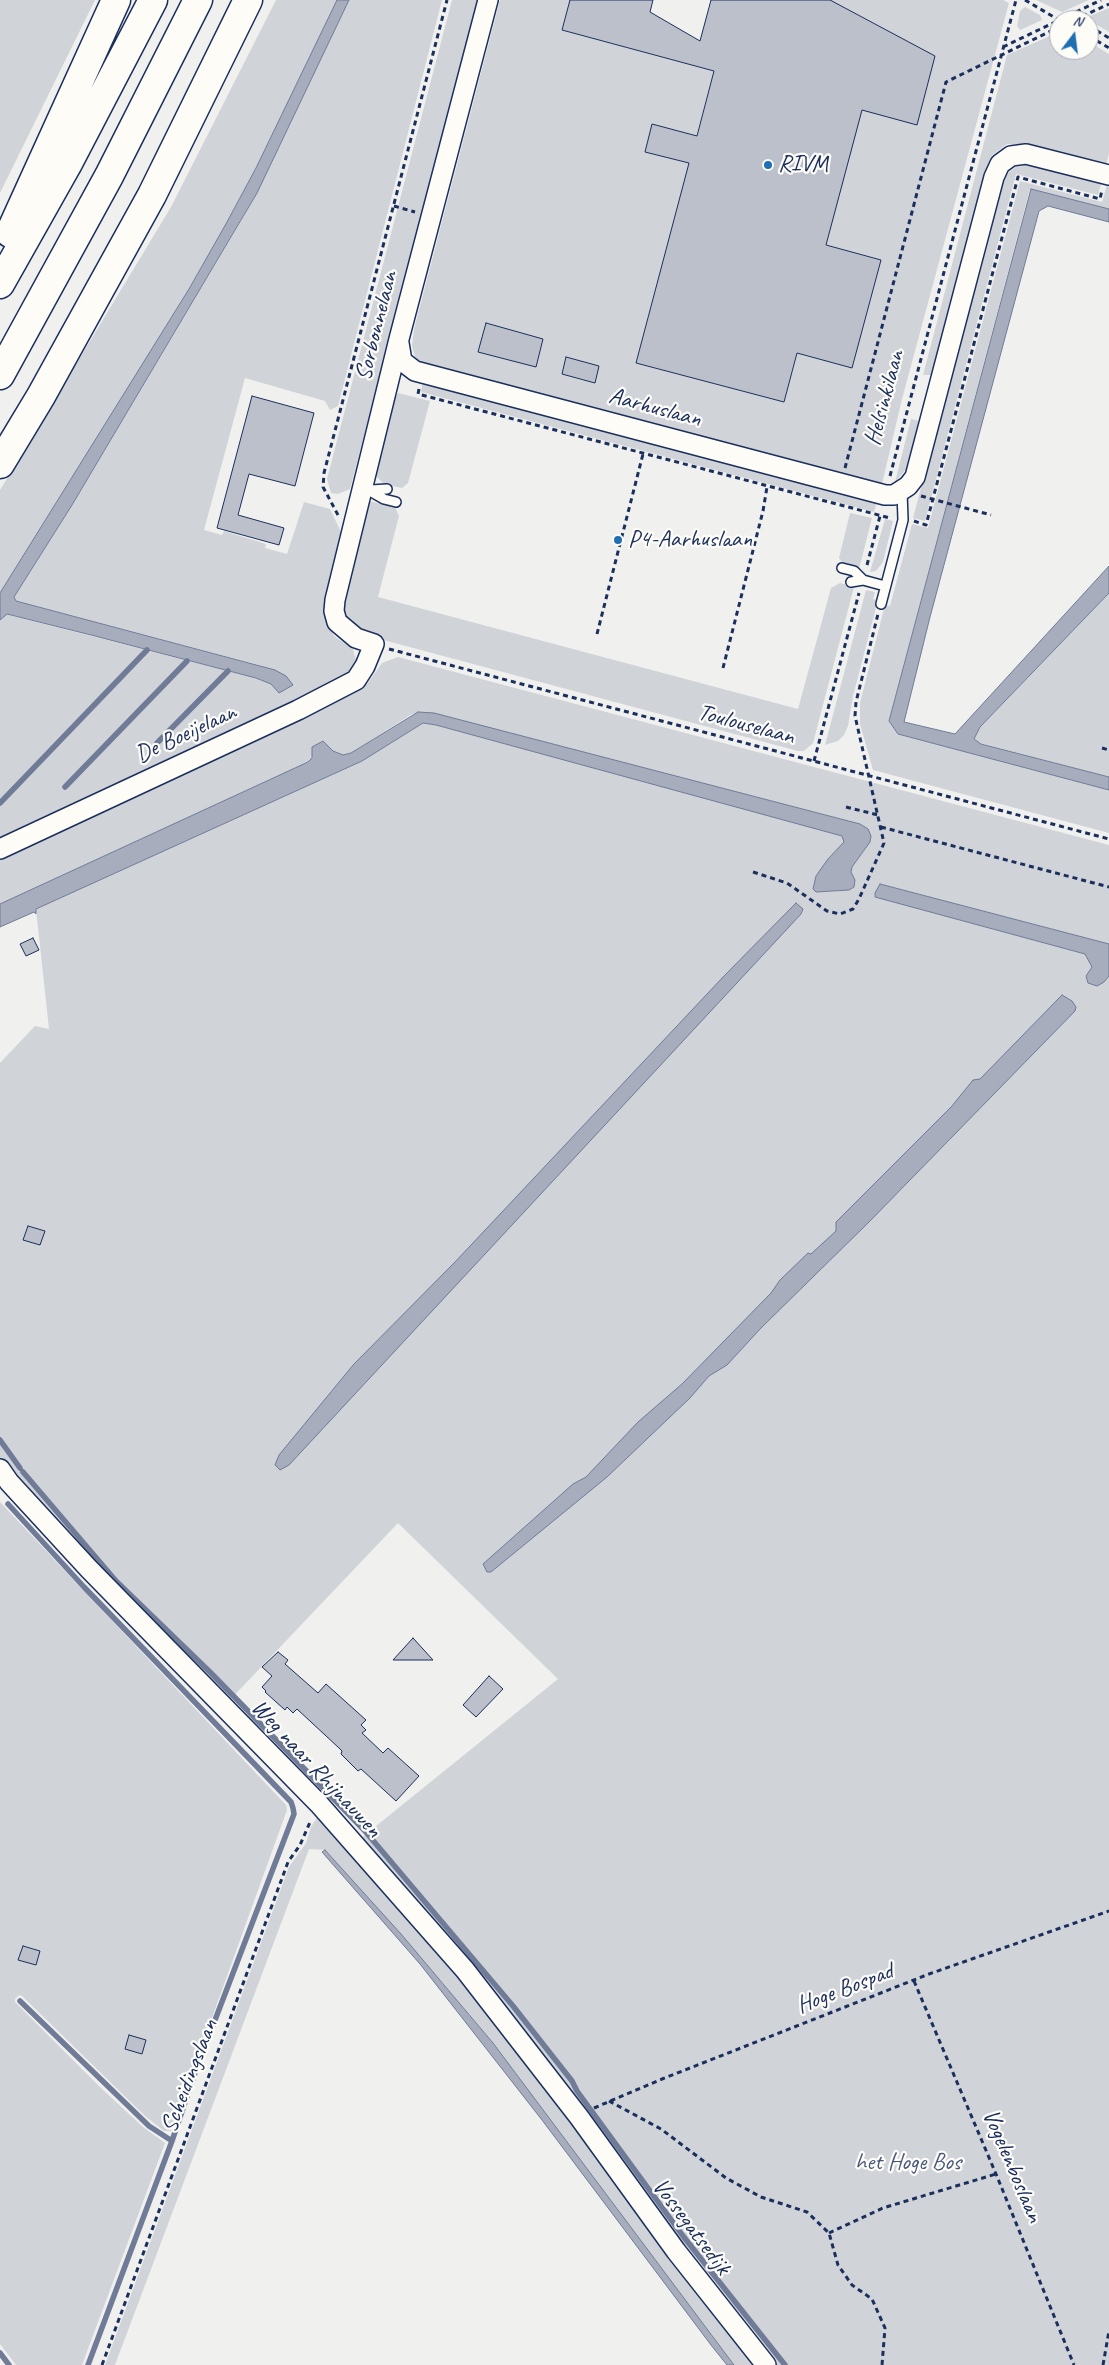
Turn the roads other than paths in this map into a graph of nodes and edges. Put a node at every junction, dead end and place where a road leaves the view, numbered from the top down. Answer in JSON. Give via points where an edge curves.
{"nodes":[{"id":1,"x":116,"y":0,"type":"edge"},
{"id":2,"x":153,"y":0,"type":"edge"},
{"id":3,"x":198,"y":0,"type":"edge"},
{"id":4,"x":248,"y":0,"type":"edge"},
{"id":5,"x":488,"y":0,"type":"edge"},
{"id":6,"x":1108,"y":175,"type":"edge"},
{"id":7,"x":0,"y":256,"type":"edge"},
{"id":8,"x":0,"y":284,"type":"edge"},
{"id":9,"x":399,"y":339,"type":"junction"},
{"id":10,"x":0,"y":375,"type":"edge"},
{"id":11,"x":0,"y":464,"type":"edge"},
{"id":12,"x":367,"y":488,"type":"junction"},
{"id":13,"x":901,"y":488,"type":"junction"},
{"id":14,"x":386,"y":489,"type":"dead end"},
{"id":15,"x":396,"y":502,"type":"dead end"},
{"id":16,"x":842,"y":568,"type":"dead end"},
{"id":17,"x":863,"y":580,"type":"junction"},
{"id":18,"x":851,"y":582,"type":"dead end"},
{"id":19,"x":885,"y":586,"type":"junction"},
{"id":20,"x":881,"y":604,"type":"road end"},
{"id":21,"x":374,"y":644,"type":"joint"},
{"id":22,"x":0,"y":850,"type":"edge"},
{"id":23,"x":3,"y":1480,"type":"edge"},
{"id":24,"x":579,"y":2117,"type":"joint"},
{"id":25,"x":766,"y":2365,"type":"edge"}],
"edges":[{"from":1,"to":7,"type":"highway"},
{"from":2,"to":8,"type":"highway","via":[[67,165]]},
{"from":3,"to":10,"type":"highway","via":[[109,176]]},
{"from":4,"to":11,"type":"highway","via":[[152,195]]},
{"from":5,"to":9,"type":"street","name":"Sorbonnelaan"},
{"from":6,"to":13,"type":"street","name":"Helsinkilaan","via":[[1026,154],[1011,156],[1000,164]]},
{"from":9,"to":12,"type":"street","name":"Sorbonnelaan"},
{"from":9,"to":13,"type":"street","name":"Aarhuslaan","via":[[402,361],[423,374]]},
{"from":12,"to":14,"type":"lane"},
{"from":12,"to":15,"type":"lane","via":[[384,499]]},
{"from":12,"to":21,"type":"street","name":"Sorbonnelaan","via":[[350,538],[334,611],[337,622],[345,631]]},
{"from":13,"to":19,"type":"lane","name":"Helsinkilaan","via":[[903,520]]},
{"from":16,"to":17,"type":"lane","via":[[854,571]]},
{"from":17,"to":18,"type":"lane"},
{"from":17,"to":19,"type":"lane"},
{"from":19,"to":20,"type":"lane","name":"Helsinkilaan"},
{"from":21,"to":22,"type":"street","name":"De Boeijelaan","via":[[356,680]]},
{"from":23,"to":24,"type":"street","name":"Weg naar Rhijnauwen","via":[[319,1804],[465,1970]]},
{"from":24,"to":25,"type":"street","name":"Vossegatsedijk","via":[[676,2251]]}]}
